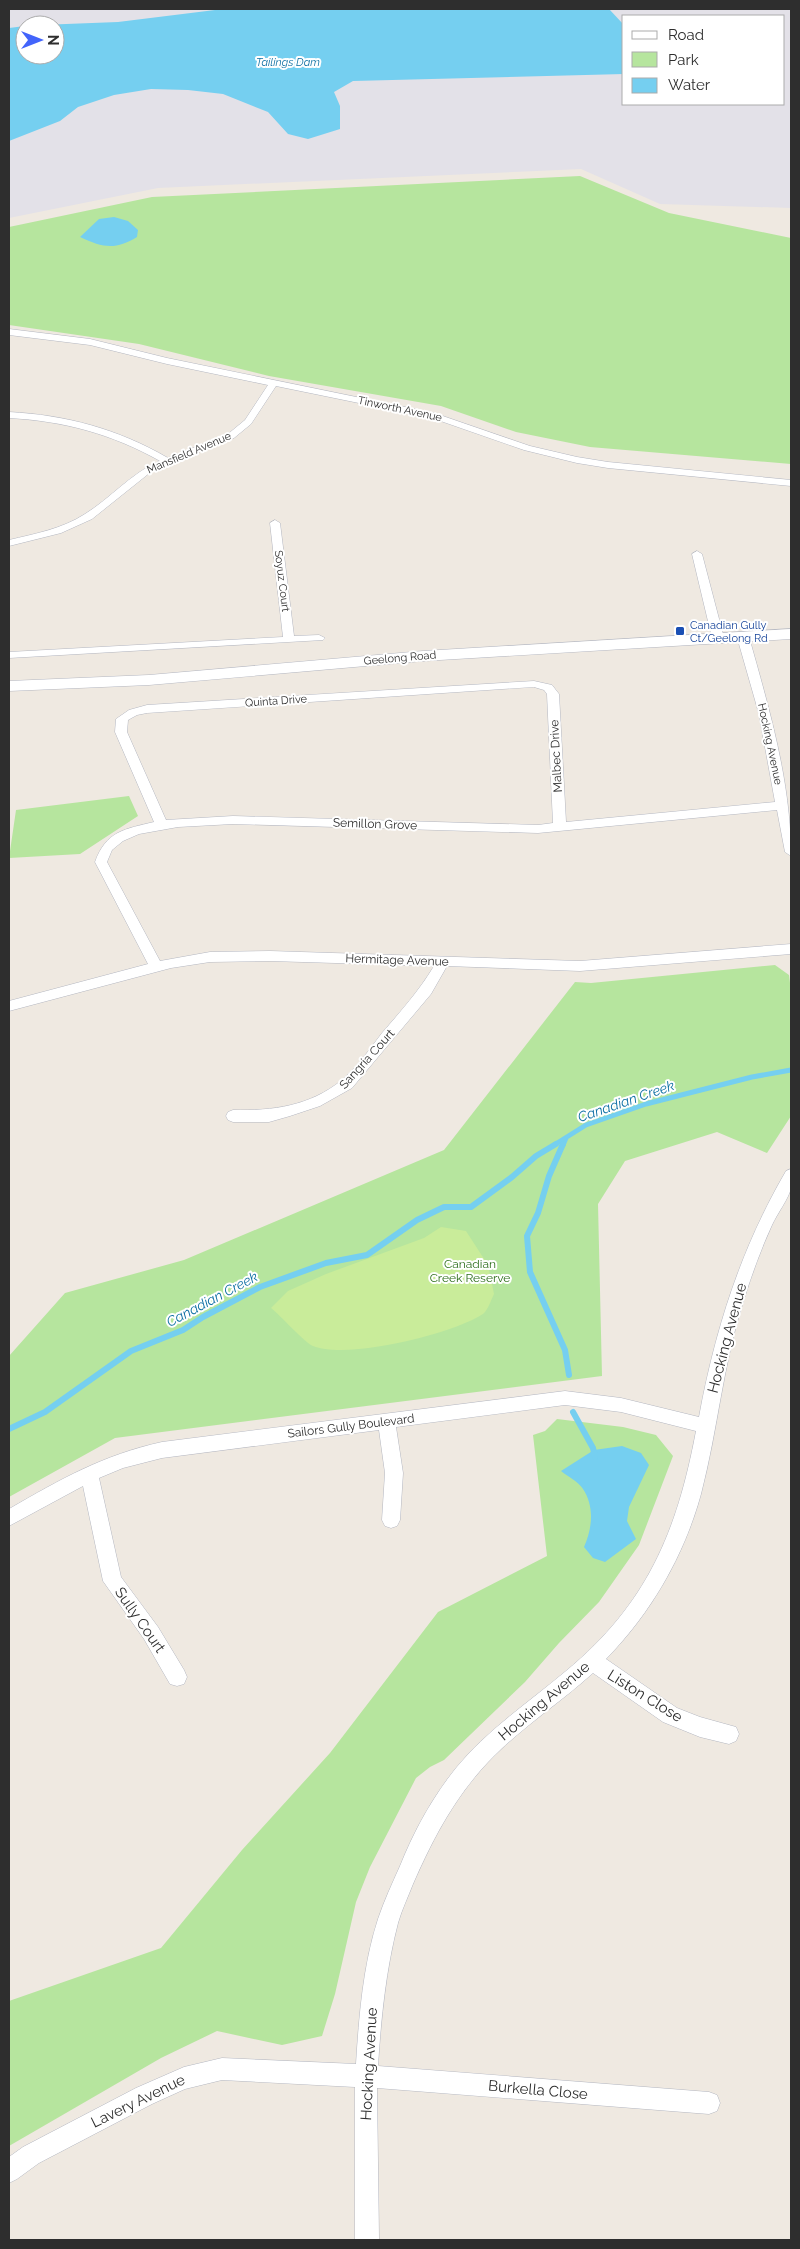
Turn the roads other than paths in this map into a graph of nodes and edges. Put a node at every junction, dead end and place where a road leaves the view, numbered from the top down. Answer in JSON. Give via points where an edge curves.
{"nodes":[{"id":1,"x":9,"y":332,"type":"edge"},
{"id":2,"x":274,"y":383,"type":"junction"},
{"id":3,"x":9,"y":415,"type":"edge"},
{"id":4,"x":166,"y":461,"type":"junction"},
{"id":5,"x":791,"y":483,"type":"edge"},
{"id":6,"x":275,"y":523,"type":"dead end"},
{"id":7,"x":9,"y":543,"type":"edge"},
{"id":8,"x":697,"y":554,"type":"dead end"},
{"id":9,"x":791,"y":634,"type":"edge"},
{"id":10,"x":743,"y":637,"type":"junction"},
{"id":11,"x":319,"y":638,"type":"dead end"},
{"id":12,"x":718,"y":638,"type":"junction"},
{"id":13,"x":289,"y":640,"type":"junction"},
{"id":14,"x":9,"y":655,"type":"edge"},
{"id":15,"x":9,"y":686,"type":"edge"},
{"id":16,"x":547,"y":687,"type":"joint"},
{"id":17,"x":782,"y":805,"type":"junction"},
{"id":18,"x":162,"y":825,"type":"junction"},
{"id":19,"x":560,"y":828,"type":"junction"},
{"id":20,"x":791,"y":852,"type":"edge"},
{"id":21,"x":791,"y":949,"type":"edge"},
{"id":22,"x":443,"y":962,"type":"junction"},
{"id":23,"x":156,"y":967,"type":"junction"},
{"id":24,"x":9,"y":1006,"type":"edge"},
{"id":25,"x":233,"y":1116,"type":"dead end"},
{"id":26,"x":791,"y":1174,"type":"edge"},
{"id":27,"x":387,"y":1422,"type":"junction"},
{"id":28,"x":706,"y":1426,"type":"junction"},
{"id":29,"x":89,"y":1473,"type":"junction"},
{"id":30,"x":9,"y":1518,"type":"edge"},
{"id":31,"x":391,"y":1520,"type":"dead end"},
{"id":32,"x":592,"y":1661,"type":"junction"},
{"id":33,"x":177,"y":1677,"type":"dead end"},
{"id":34,"x":729,"y":1734,"type":"dead end"},
{"id":35,"x":368,"y":2076,"type":"junction"},
{"id":36,"x":709,"y":2103,"type":"dead end"},
{"id":37,"x":9,"y":2171,"type":"edge"},
{"id":38,"x":367,"y":2240,"type":"edge"}],
"edges":[{"from":1,"to":2,"type":"street","name":"Tinworth Avenue","via":[[90,342]]},
{"from":2,"to":4,"type":"street","name":"Mansfield Avenue","via":[[251,419],[236,433],[218,443]]},
{"from":2,"to":5,"type":"street","name":"Tinworth Avenue","via":[[444,418],[527,448],[577,460]]},
{"from":3,"to":4,"type":"street","via":[[51,418],[93,427],[132,441]]},
{"from":4,"to":7,"type":"street","name":"Mansfield Avenue","via":[[144,472],[88,517],[51,533]]},
{"from":6,"to":13,"type":"street","name":"Soyuz Court"},
{"from":8,"to":12,"type":"street"},
{"from":9,"to":10,"type":"main road","name":"Geelong Road"},
{"from":10,"to":12,"type":"main road","name":"Geelong Road"},
{"from":10,"to":17,"type":"street","name":"Hocking Avenue","via":[[764,714]]},
{"from":11,"to":13,"type":"street"},
{"from":12,"to":15,"type":"main road","name":"Geelong Road","via":[[423,656],[168,678]]},
{"from":13,"to":14,"type":"street"},
{"from":16,"to":18,"type":"street","name":"Quinta Drive","via":[[529,684],[132,712],[122,720],[121,732]]},
{"from":16,"to":19,"type":"street","name":"Malbec Drive","via":[[553,694]]},
{"from":17,"to":19,"type":"street","name":"Semillon Grove"},
{"from":17,"to":20,"type":"street","name":"Hocking Avenue"},
{"from":18,"to":19,"type":"street","name":"Semillon Grove","via":[[240,820]]},
{"from":18,"to":23,"type":"street","name":"Semillon Grove","via":[[134,830],[119,837],[107,846],[101,859],[104,871]]},
{"from":21,"to":22,"type":"street","name":"Hermitage Avenue","via":[[592,965]]},
{"from":22,"to":23,"type":"street","name":"Hermitage Avenue","via":[[248,955],[200,958]]},
{"from":22,"to":25,"type":"street","name":"Sangria Court","via":[[426,991],[341,1089],[278,1114]]},
{"from":23,"to":24,"type":"street","name":"Hermitage Avenue"},
{"from":26,"to":28,"type":"street","name":"Hocking Avenue","via":[[765,1223],[740,1287],[714,1378]]},
{"from":27,"to":28,"type":"street","name":"Sailors Gully Boulevard","via":[[571,1398],[628,1406]]},
{"from":27,"to":29,"type":"street","name":"Sailors Gully Boulevard","via":[[147,1453]]},
{"from":27,"to":31,"type":"street","via":[[394,1473]]},
{"from":28,"to":32,"type":"street","name":"Hocking Avenue","via":[[686,1517],[667,1560],[625,1624]]},
{"from":29,"to":30,"type":"street","name":"Sailors Gully Boulevard"},
{"from":29,"to":33,"type":"street","name":"Sully Court","via":[[112,1581],[151,1633]]},
{"from":32,"to":34,"type":"street","name":"Liston Close","via":[[670,1715]]},
{"from":32,"to":35,"type":"street","name":"Hocking Avenue","via":[[484,1752],[452,1788],[427,1830],[387,1924],[373,1992]]},
{"from":35,"to":36,"type":"street","name":"Burkella Close"},
{"from":35,"to":37,"type":"street","name":"Lavery Avenue","via":[[233,2069],[197,2074],[144,2096],[31,2155]]},
{"from":35,"to":38,"type":"street","name":"Hocking Avenue","via":[[365,2153]]}]}
